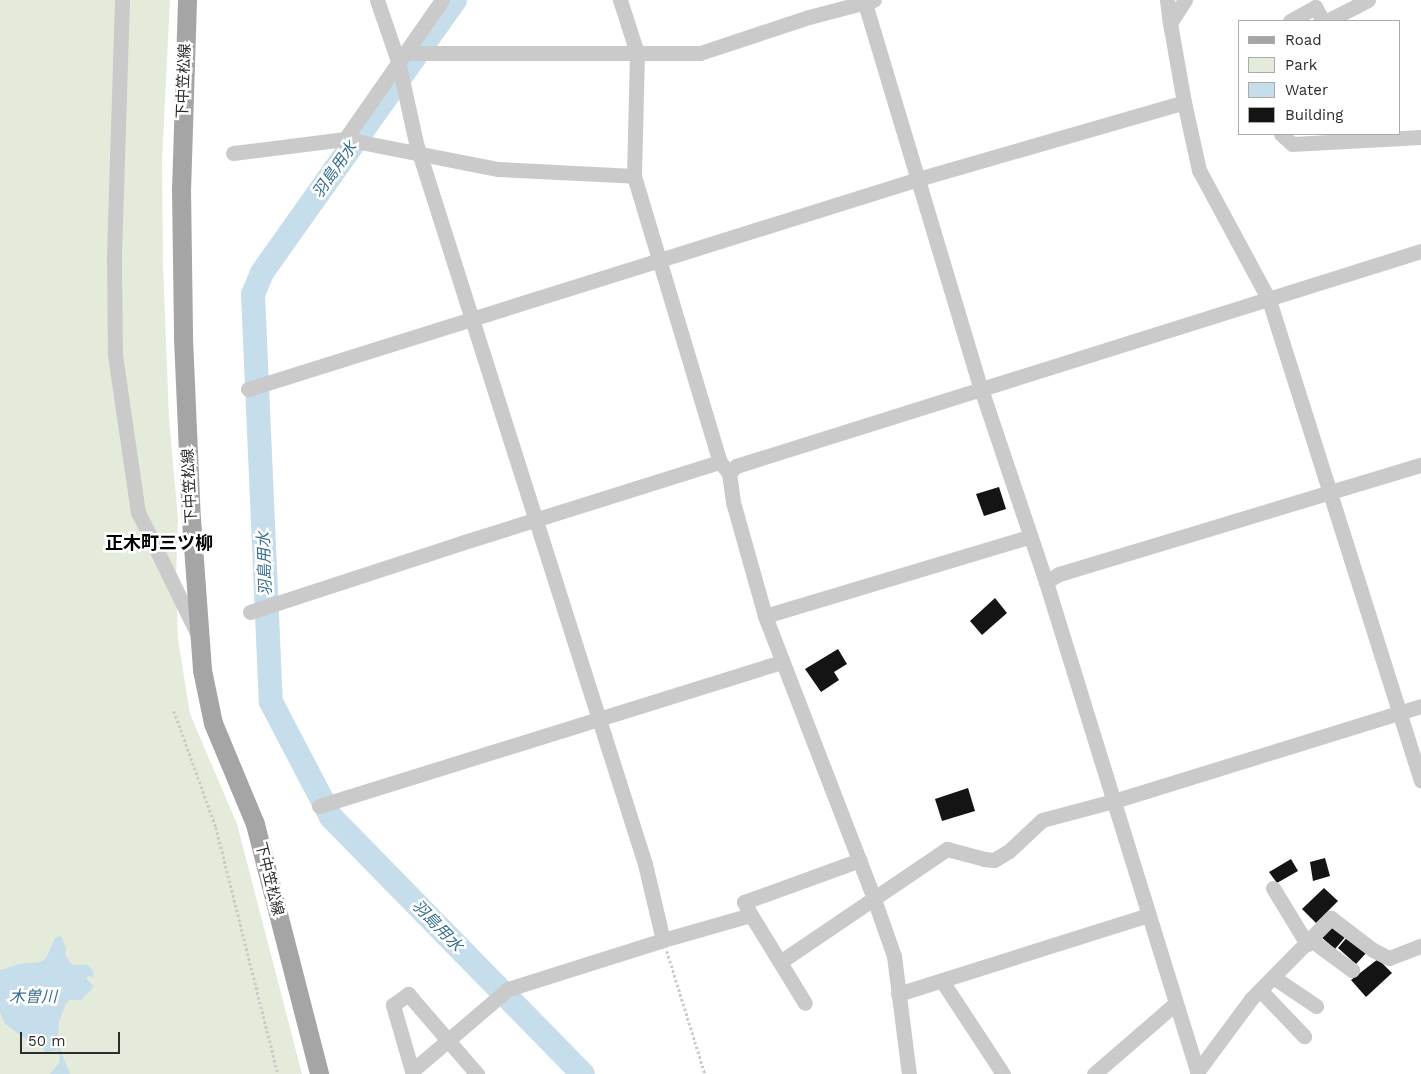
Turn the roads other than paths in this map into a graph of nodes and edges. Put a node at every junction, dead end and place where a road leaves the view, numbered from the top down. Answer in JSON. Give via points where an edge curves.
{"nodes":[{"id":1,"x":122,"y":0,"type":"edge"},
{"id":2,"x":187,"y":0,"type":"edge"},
{"id":3,"x":376,"y":0,"type":"edge"},
{"id":4,"x":442,"y":0,"type":"edge"},
{"id":5,"x":620,"y":0,"type":"edge"},
{"id":6,"x":1167,"y":0,"type":"edge"},
{"id":7,"x":1185,"y":0,"type":"edge"},
{"id":8,"x":1368,"y":0,"type":"edge"},
{"id":9,"x":868,"y":1,"type":"edge"},
{"id":10,"x":1292,"y":20,"type":"edge"},
{"id":11,"x":1322,"y":20,"type":"edge"},
{"id":12,"x":1329,"y":20,"type":"edge"},
{"id":13,"x":1170,"y":23,"type":"junction"},
{"id":14,"x":637,"y":53,"type":"junction"},
{"id":15,"x":401,"y":57,"type":"junction"},
{"id":16,"x":1184,"y":102,"type":"junction"},
{"id":17,"x":1282,"y":135,"type":"edge"},
{"id":18,"x":1421,"y":137,"type":"edge"},
{"id":19,"x":345,"y":139,"type":"junction"},
{"id":20,"x":232,"y":153,"type":"dead end"},
{"id":21,"x":419,"y":154,"type":"junction"},
{"id":22,"x":634,"y":176,"type":"junction"},
{"id":23,"x":918,"y":179,"type":"junction"},
{"id":24,"x":1421,"y":251,"type":"edge"},
{"id":25,"x":660,"y":261,"type":"junction"},
{"id":26,"x":1269,"y":300,"type":"junction"},
{"id":27,"x":470,"y":318,"type":"junction"},
{"id":28,"x":248,"y":389,"type":"dead end"},
{"id":29,"x":981,"y":389,"type":"junction"},
{"id":30,"x":1421,"y":465,"type":"edge"},
{"id":31,"x":724,"y":468,"type":"junction"},
{"id":32,"x":1330,"y":492,"type":"junction"},
{"id":33,"x":535,"y":520,"type":"junction"},
{"id":34,"x":1029,"y":537,"type":"junction"},
{"id":35,"x":1046,"y":582,"type":"junction"},
{"id":36,"x":250,"y":612,"type":"dead end"},
{"id":37,"x":765,"y":616,"type":"junction"},
{"id":38,"x":200,"y":639,"type":"junction"},
{"id":39,"x":781,"y":662,"type":"junction"},
{"id":40,"x":1421,"y":706,"type":"edge"},
{"id":41,"x":1400,"y":712,"type":"junction"},
{"id":42,"x":599,"y":720,"type":"junction"},
{"id":43,"x":1421,"y":781,"type":"edge"},
{"id":44,"x":1114,"y":801,"type":"junction"},
{"id":45,"x":319,"y":806,"type":"dead end"},
{"id":46,"x":860,"y":860,"type":"junction"},
{"id":47,"x":1273,"y":888,"type":"dead end"},
{"id":48,"x":874,"y":899,"type":"junction"},
{"id":49,"x":751,"y":915,"type":"junction"},
{"id":50,"x":1149,"y":915,"type":"junction"},
{"id":51,"x":663,"y":940,"type":"junction"},
{"id":52,"x":1309,"y":942,"type":"junction"},
{"id":53,"x":1421,"y":946,"type":"edge"},
{"id":54,"x":780,"y":962,"type":"junction"},
{"id":55,"x":1352,"y":970,"type":"dead end"},
{"id":56,"x":1273,"y":977,"type":"junction"},
{"id":57,"x":942,"y":981,"type":"junction"},
{"id":58,"x":1260,"y":990,"type":"junction"},
{"id":59,"x":898,"y":994,"type":"junction"},
{"id":60,"x":805,"y":1003,"type":"dead end"},
{"id":61,"x":1176,"y":1003,"type":"junction"},
{"id":62,"x":1316,"y":1006,"type":"dead end"},
{"id":63,"x":1304,"y":1036,"type":"dead end"},
{"id":64,"x":447,"y":1040,"type":"junction"},
{"id":65,"x":413,"y":1072,"type":"edge"},
{"id":66,"x":1197,"y":1073,"type":"edge"},
{"id":67,"x":319,"y":1074,"type":"edge"},
{"id":68,"x":477,"y":1074,"type":"edge"},
{"id":69,"x":909,"y":1074,"type":"edge"},
{"id":70,"x":1003,"y":1074,"type":"edge"},
{"id":71,"x":1094,"y":1074,"type":"edge"}],
"edges":[{"from":1,"to":38,"type":"street","via":[[114,260],[115,355],[138,512]]},
{"from":2,"to":38,"type":"main road","name":"下中笠松線","via":[[181,188],[183,338]]},
{"from":3,"to":15,"type":"street"},
{"from":4,"to":15,"type":"street"},
{"from":5,"to":14,"type":"street"},
{"from":6,"to":13,"type":"street"},
{"from":7,"to":13,"type":"street"},
{"from":8,"to":12,"type":"street"},
{"from":9,"to":14,"type":"street","via":[[700,53]]},
{"from":9,"to":23,"type":"street"},
{"from":10,"to":11,"type":"street","via":[[1315,7]]},
{"from":13,"to":16,"type":"street"},
{"from":14,"to":15,"type":"street","via":[[423,52]]},
{"from":14,"to":22,"type":"street"},
{"from":15,"to":19,"type":"street"},
{"from":15,"to":21,"type":"street"},
{"from":16,"to":23,"type":"street"},
{"from":16,"to":26,"type":"street","via":[[1199,170]]},
{"from":17,"to":18,"type":"street","via":[[1292,144]]},
{"from":19,"to":20,"type":"street"},
{"from":19,"to":21,"type":"street"},
{"from":21,"to":22,"type":"street","via":[[498,169]]},
{"from":21,"to":27,"type":"street"},
{"from":22,"to":25,"type":"street"},
{"from":23,"to":25,"type":"street"},
{"from":23,"to":29,"type":"street"},
{"from":24,"to":26,"type":"street"},
{"from":25,"to":27,"type":"street"},
{"from":25,"to":31,"type":"street"},
{"from":26,"to":29,"type":"street"},
{"from":26,"to":32,"type":"street"},
{"from":27,"to":28,"type":"street"},
{"from":27,"to":33,"type":"street"},
{"from":29,"to":31,"type":"street"},
{"from":29,"to":34,"type":"street"},
{"from":30,"to":32,"type":"street"},
{"from":31,"to":33,"type":"street"},
{"from":31,"to":37,"type":"street"},
{"from":32,"to":35,"type":"street","via":[[1059,574]]},
{"from":32,"to":41,"type":"street"},
{"from":33,"to":36,"type":"street"},
{"from":33,"to":42,"type":"street"},
{"from":34,"to":35,"type":"street"},
{"from":34,"to":37,"type":"street"},
{"from":35,"to":44,"type":"street"},
{"from":37,"to":39,"type":"street"},
{"from":38,"to":67,"type":"main road","name":"下中笠松線","via":[[202,670],[213,724],[254,824]]},
{"from":39,"to":42,"type":"street"},
{"from":39,"to":46,"type":"street"},
{"from":40,"to":41,"type":"street"},
{"from":41,"to":43,"type":"street"},
{"from":41,"to":44,"type":"street"},
{"from":42,"to":45,"type":"street"},
{"from":42,"to":51,"type":"street","via":[[645,864]]},
{"from":44,"to":48,"type":"street","via":[[1042,820],[1009,851],[994,860],[947,849]]},
{"from":44,"to":50,"type":"street"},
{"from":46,"to":48,"type":"street"},
{"from":46,"to":49,"type":"street","via":[[744,902]]},
{"from":47,"to":52,"type":"street"},
{"from":48,"to":54,"type":"street"},
{"from":48,"to":59,"type":"street","via":[[894,956]]},
{"from":49,"to":51,"type":"street"},
{"from":49,"to":54,"type":"street"},
{"from":50,"to":57,"type":"street"},
{"from":50,"to":61,"type":"street"},
{"from":51,"to":64,"type":"street","via":[[508,990]]},
{"from":52,"to":53,"type":"street","via":[[1331,918],[1389,958]]},
{"from":52,"to":55,"type":"street"},
{"from":52,"to":56,"type":"street"},
{"from":54,"to":60,"type":"street"},
{"from":56,"to":58,"type":"street"},
{"from":56,"to":62,"type":"street"},
{"from":57,"to":59,"type":"street"},
{"from":57,"to":70,"type":"street"},
{"from":58,"to":63,"type":"street"},
{"from":58,"to":66,"type":"street"},
{"from":59,"to":69,"type":"street"},
{"from":61,"to":66,"type":"street"},
{"from":61,"to":71,"type":"street"},
{"from":64,"to":65,"type":"street"},
{"from":64,"to":65,"type":"street","via":[[408,994],[393,1005]]},
{"from":64,"to":68,"type":"street"}]}
